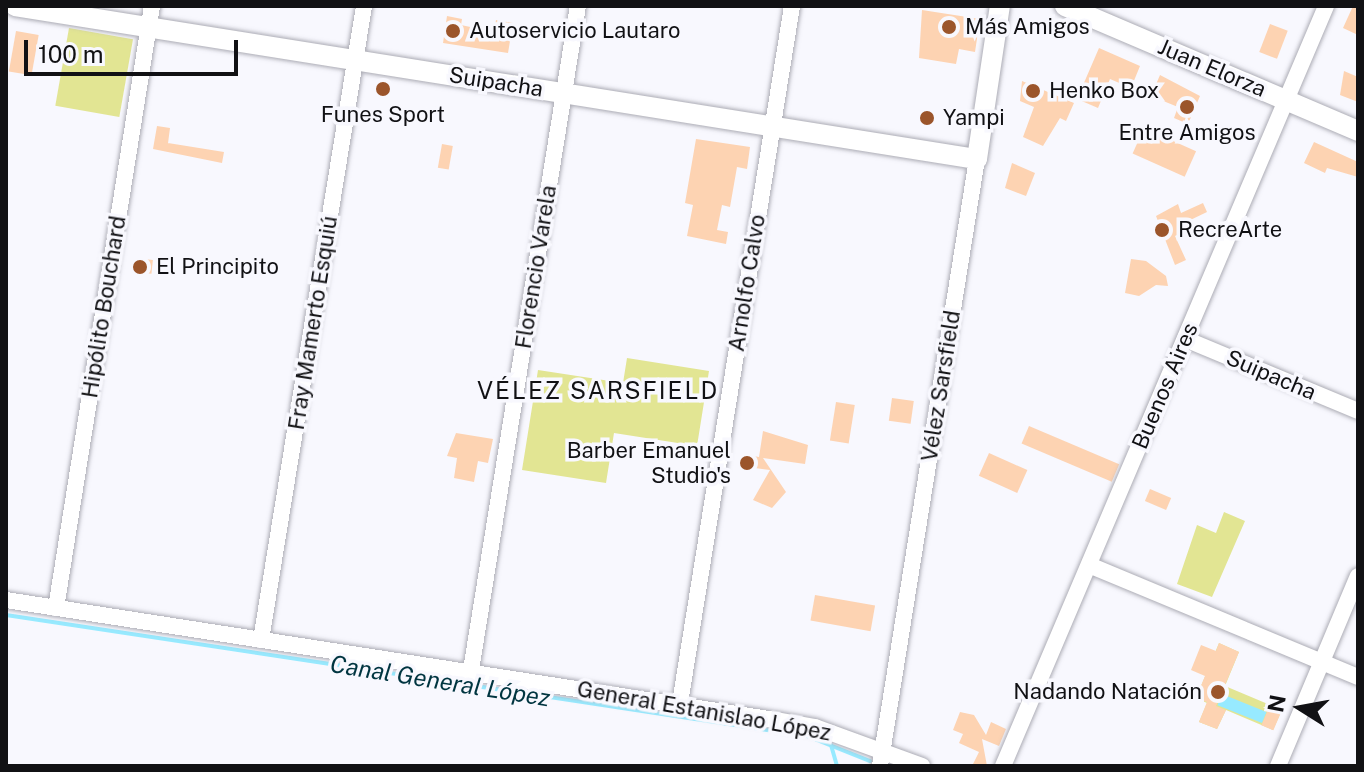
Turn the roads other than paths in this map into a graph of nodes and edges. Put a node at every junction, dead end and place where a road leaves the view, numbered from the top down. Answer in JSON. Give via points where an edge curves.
{"nodes":[{"id":1,"x":15,"y":6,"type":"edge"},
{"id":2,"x":152,"y":6,"type":"edge"},
{"id":3,"x":364,"y":6,"type":"edge"},
{"id":4,"x":578,"y":6,"type":"edge"},
{"id":5,"x":792,"y":6,"type":"edge"},
{"id":6,"x":1000,"y":6,"type":"edge"},
{"id":7,"x":1065,"y":6,"type":"edge"},
{"id":8,"x":1326,"y":6,"type":"edge"},
{"id":9,"x":149,"y":27,"type":"junction"},
{"id":10,"x":355,"y":60,"type":"junction"},
{"id":11,"x":564,"y":93,"type":"junction"},
{"id":12,"x":1286,"y":100,"type":"junction"},
{"id":13,"x":772,"y":126,"type":"junction"},
{"id":14,"x":1358,"y":131,"type":"edge"},
{"id":15,"x":977,"y":159,"type":"junction"},
{"id":16,"x":1185,"y":339,"type":"junction"},
{"id":17,"x":1358,"y":411,"type":"edge"},
{"id":18,"x":1089,"y":565,"type":"junction"},
{"id":19,"x":1358,"y":576,"type":"edge"},
{"id":20,"x":6,"y":600,"type":"edge"},
{"id":21,"x":56,"y":608,"type":"junction"},
{"id":22,"x":261,"y":640,"type":"junction"},
{"id":23,"x":1322,"y":662,"type":"junction"},
{"id":24,"x":471,"y":670,"type":"junction"},
{"id":25,"x":1358,"y":677,"type":"edge"},
{"id":26,"x":680,"y":703,"type":"junction"},
{"id":27,"x":882,"y":758,"type":"edge"},
{"id":28,"x":922,"y":766,"type":"edge"},
{"id":29,"x":1003,"y":766,"type":"edge"},
{"id":30,"x":1278,"y":766,"type":"edge"}],
"edges":[{"from":1,"to":9,"type":"main road","name":"Suipacha"},
{"from":2,"to":9,"type":"street","name":"Hipólito Bouchard"},
{"from":3,"to":10,"type":"street","name":"Fray Mamerto Esquiú"},
{"from":4,"to":11,"type":"street","name":"Florencio Varela"},
{"from":5,"to":13,"type":"street","name":"Arnolfo Calvo"},
{"from":6,"to":15,"type":"main road","name":"Vélez Sarsfield"},
{"from":7,"to":12,"type":"main road","name":"Juan Elorza"},
{"from":8,"to":12,"type":"street","name":"Buenos Aires"},
{"from":9,"to":10,"type":"main road","name":"Suipacha"},
{"from":9,"to":21,"type":"street","name":"Hipólito Bouchard"},
{"from":10,"to":11,"type":"main road","name":"Suipacha"},
{"from":10,"to":22,"type":"street","name":"Fray Mamerto Esquiú"},
{"from":11,"to":13,"type":"main road","name":"Suipacha"},
{"from":11,"to":24,"type":"street","name":"Florencio Varela"},
{"from":12,"to":14,"type":"main road","name":"Juan Elorza"},
{"from":12,"to":16,"type":"street","name":"Buenos Aires"},
{"from":13,"to":15,"type":"main road","name":"Suipacha"},
{"from":13,"to":26,"type":"street","name":"Arnolfo Calvo"},
{"from":15,"to":27,"type":"street","name":"Vélez Sarsfield"},
{"from":16,"to":17,"type":"street","name":"Suipacha"},
{"from":16,"to":18,"type":"street","name":"Buenos Aires"},
{"from":18,"to":23,"type":"street"},
{"from":18,"to":29,"type":"street","name":"Buenos Aires"},
{"from":19,"to":23,"type":"street"},
{"from":20,"to":21,"type":"street","name":"General Estanislao López"},
{"from":21,"to":22,"type":"street","name":"General Estanislao López"},
{"from":22,"to":24,"type":"street","name":"General Estanislao López"},
{"from":23,"to":25,"type":"street"},
{"from":23,"to":30,"type":"street"},
{"from":24,"to":26,"type":"street","name":"General Estanislao López"},
{"from":26,"to":27,"type":"street","name":"General Estanislao López","via":[[815,727]]},
{"from":27,"to":28,"type":"street","name":"General Estanislao López"}]}
